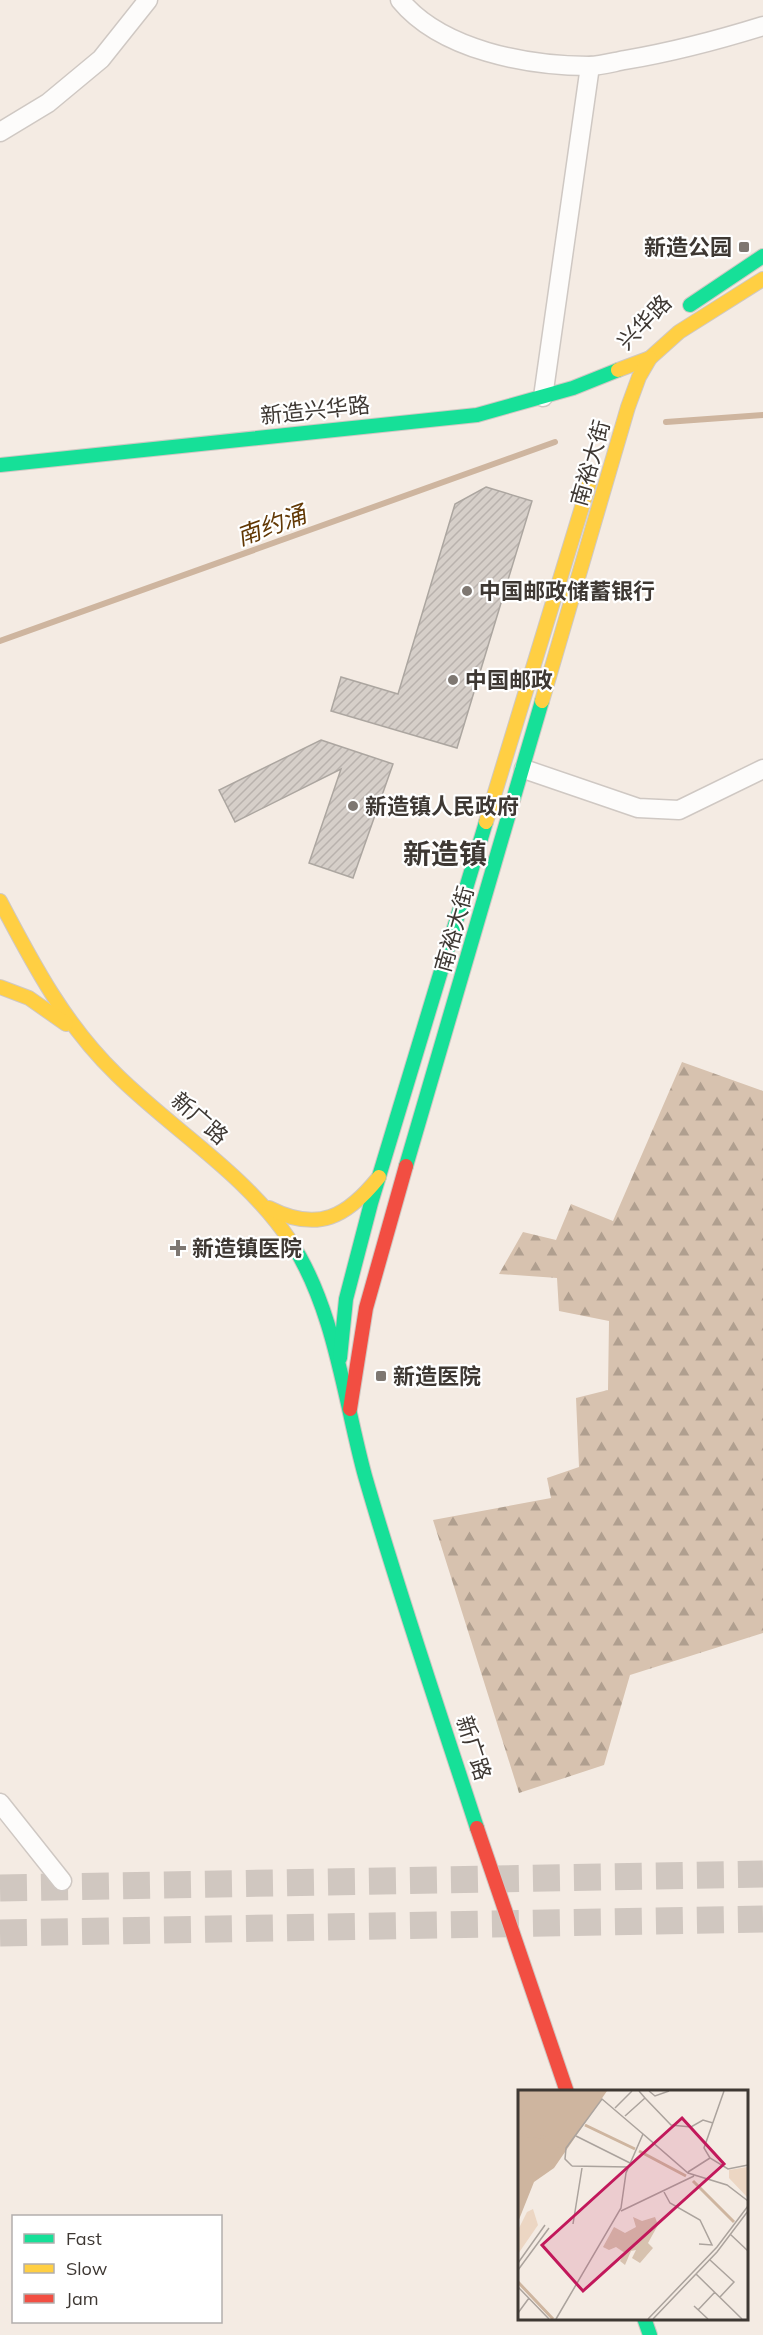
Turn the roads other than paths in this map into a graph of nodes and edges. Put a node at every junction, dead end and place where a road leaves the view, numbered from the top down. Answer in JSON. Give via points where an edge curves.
{"nodes":[{"id":1,"x":148,"y":0,"type":"edge"},
{"id":2,"x":400,"y":0,"type":"edge"},
{"id":3,"x":763,"y":26,"type":"edge"},
{"id":4,"x":590,"y":66,"type":"junction"},
{"id":5,"x":0,"y":132,"type":"edge"},
{"id":6,"x":763,"y":256,"type":"edge"},
{"id":7,"x":763,"y":279,"type":"edge"},
{"id":8,"x":650,"y":358,"type":"junction"},
{"id":9,"x":629,"y":368,"type":"junction"},
{"id":10,"x":543,"y":397,"type":"junction"},
{"id":11,"x":605,"y":435,"type":"dead end"},
{"id":12,"x":0,"y":465,"type":"edge"},
{"id":13,"x":595,"y":466,"type":"dead end"},
{"id":14,"x":524,"y":769,"type":"junction"},
{"id":15,"x":763,"y":769,"type":"edge"},
{"id":16,"x":1,"y":902,"type":"edge"},
{"id":17,"x":0,"y":919,"type":"edge"},
{"id":18,"x":0,"y":987,"type":"edge"},
{"id":19,"x":81,"y":1036,"type":"junction"},
{"id":20,"x":379,"y":1177,"type":"junction"},
{"id":21,"x":260,"y":1203,"type":"junction"},
{"id":22,"x":341,"y":1382,"type":"junction"},
{"id":23,"x":349,"y":1414,"type":"junction"},
{"id":24,"x":0,"y":1803,"type":"edge"},
{"id":25,"x":62,"y":1881,"type":"dead end"},
{"id":26,"x":566,"y":2090,"type":"edge"}],
"edges":[{"from":1,"to":5,"type":"street","via":[[101,59],[48,103]]},
{"from":2,"to":4,"type":"street","via":[[414,17],[456,42],[527,60]]},
{"from":3,"to":4,"type":"street","via":[[660,54]]},
{"from":4,"to":10,"type":"street"},
{"from":6,"to":9,"type":"main road","name":"兴华路","via":[[677,315]]},
{"from":7,"to":8,"type":"main road","name":"兴华路","via":[[679,332]]},
{"from":8,"to":9,"type":"main road","name":"兴华路"},
{"from":8,"to":14,"type":"main road","name":"南裕大街","via":[[628,407]]},
{"from":9,"to":10,"type":"main road","name":"新造兴华路"},
{"from":9,"to":11,"type":"main road","name":"南裕大街"},
{"from":10,"to":12,"type":"main road","name":"新造兴华路","via":[[477,415]]},
{"from":13,"to":20,"type":"main road","name":"南裕大街"},
{"from":14,"to":15,"type":"street","via":[[638,808],[679,810]]},
{"from":14,"to":23,"type":"main road","name":"南裕大街","via":[[366,1308]]},
{"from":16,"to":17,"type":"main road"},
{"from":16,"to":19,"type":"main road","name":"新广路","via":[[34,965]]},
{"from":18,"to":19,"type":"main road","via":[[29,998]]},
{"from":19,"to":21,"type":"main road","name":"新广路","via":[[105,1063],[218,1161]]},
{"from":20,"to":21,"type":"main road","via":[[348,1210],[315,1222],[285,1218]]},
{"from":20,"to":22,"type":"main road","name":"南裕大街","via":[[341,1328]]},
{"from":21,"to":22,"type":"main road","name":"新广路","via":[[295,1249],[319,1299]]},
{"from":22,"to":23,"type":"main road","name":"新广路"},
{"from":23,"to":26,"type":"main road","name":"新广路","via":[[376,1513]]},
{"from":24,"to":25,"type":"street"}]}
